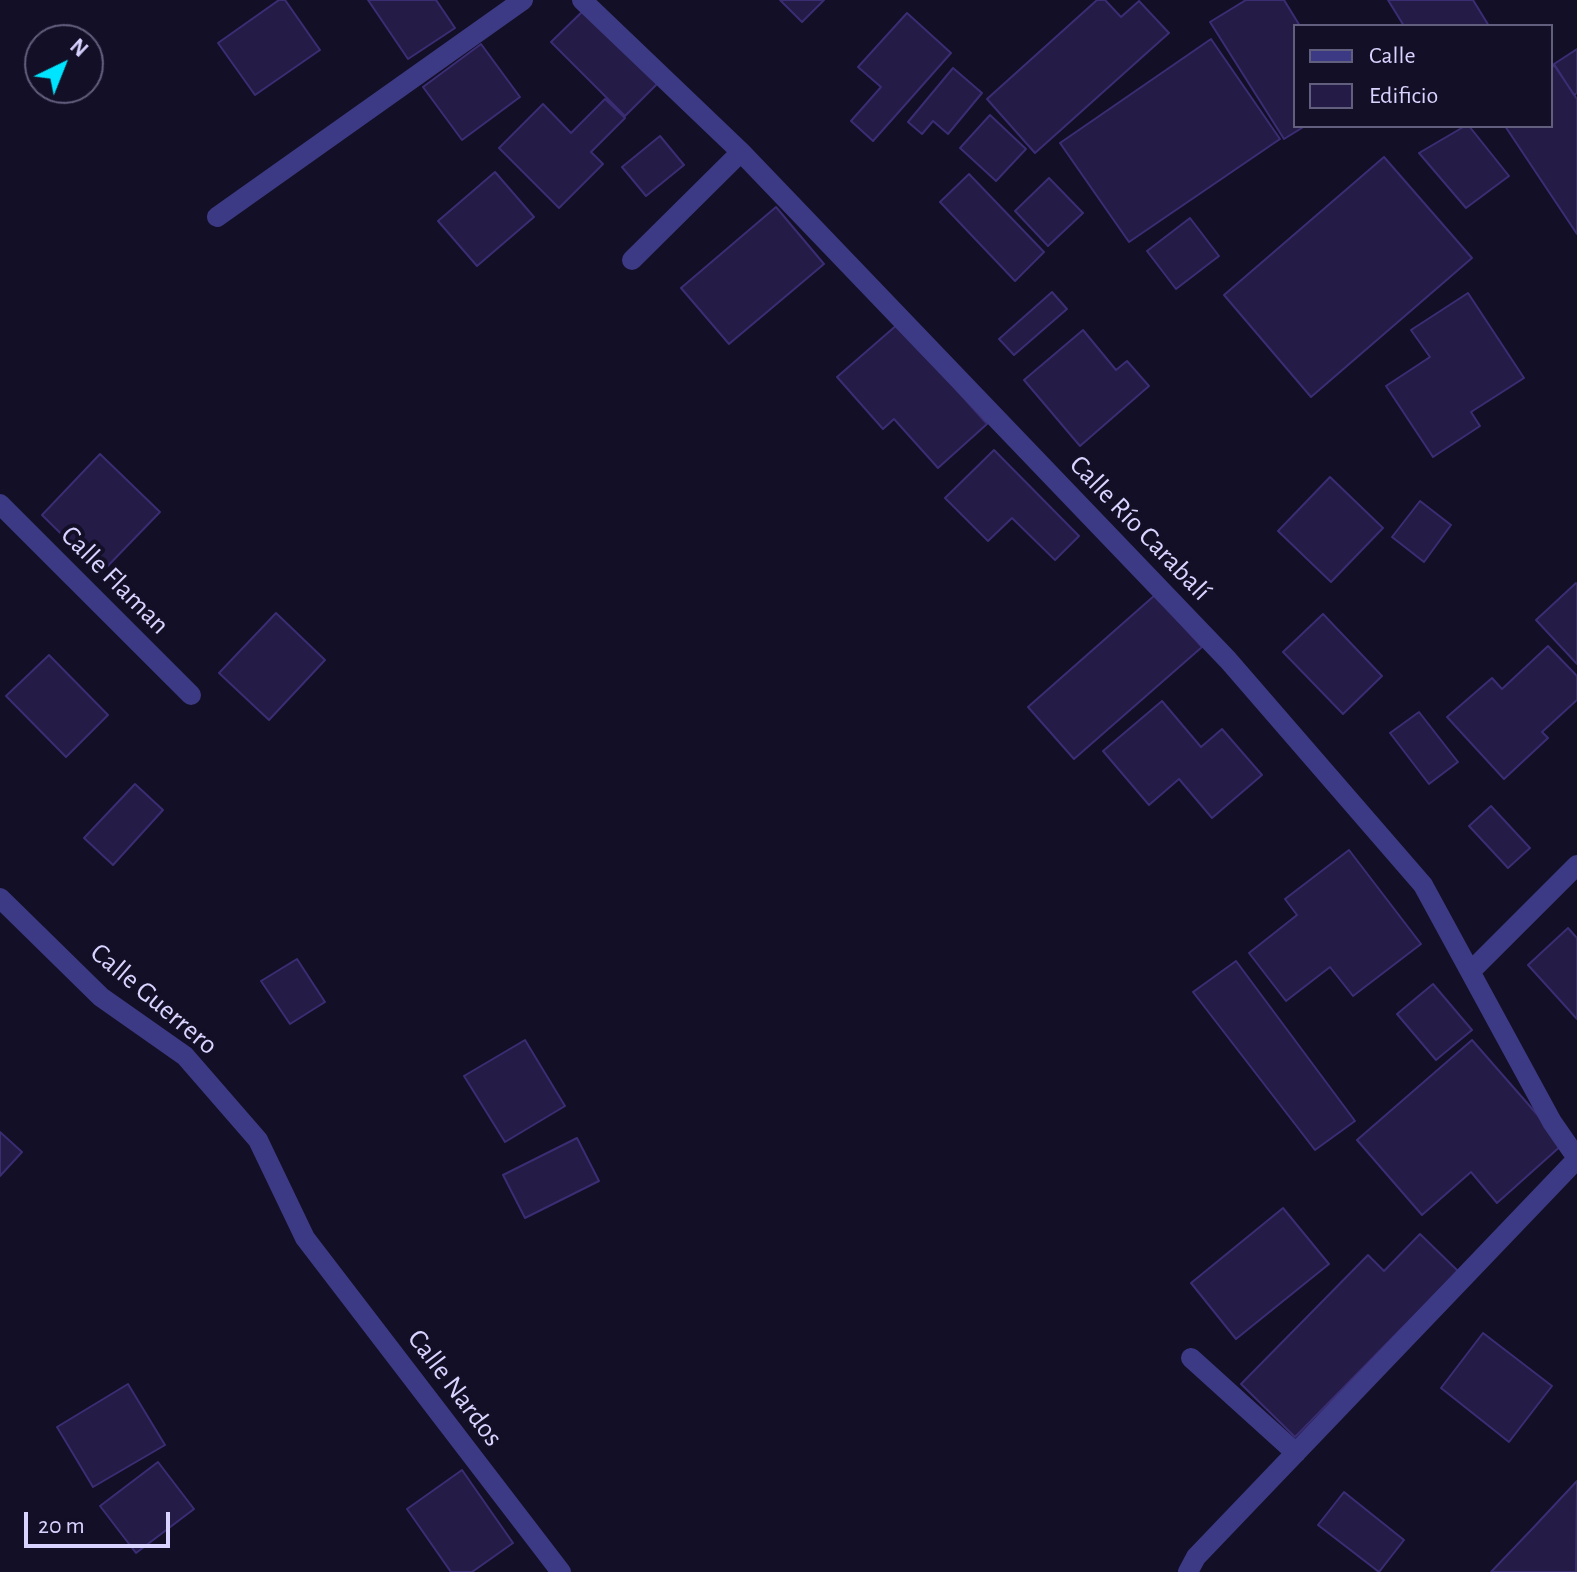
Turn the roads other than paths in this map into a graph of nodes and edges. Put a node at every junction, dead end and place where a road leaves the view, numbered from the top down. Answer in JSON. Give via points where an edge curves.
{"nodes":[{"id":1,"x":523,"y":0,"type":"edge"},
{"id":2,"x":582,"y":0,"type":"edge"},
{"id":3,"x":741,"y":152,"type":"junction"},
{"id":4,"x":217,"y":217,"type":"dead end"},
{"id":5,"x":632,"y":260,"type":"dead end"},
{"id":6,"x":0,"y":504,"type":"edge"},
{"id":7,"x":191,"y":695,"type":"dead end"},
{"id":8,"x":1577,"y":865,"type":"edge"},
{"id":9,"x":0,"y":898,"type":"edge"},
{"id":10,"x":1471,"y":971,"type":"junction"},
{"id":11,"x":1577,"y":1159,"type":"edge"},
{"id":12,"x":305,"y":1238,"type":"joint"},
{"id":13,"x":1191,"y":1358,"type":"dead end"},
{"id":14,"x":1296,"y":1453,"type":"junction"},
{"id":15,"x":561,"y":1572,"type":"edge"},
{"id":16,"x":1188,"y":1572,"type":"edge"}],
"edges":[{"from":1,"to":4,"type":"street"},
{"from":2,"to":3,"type":"street","name":"Calle Río Carabalí"},
{"from":3,"to":5,"type":"street"},
{"from":3,"to":10,"type":"street","name":"Calle Río Carabalí","via":[[1228,660],[1423,885]]},
{"from":6,"to":7,"type":"street","name":"Calle Flaman"},
{"from":8,"to":10,"type":"street"},
{"from":9,"to":12,"type":"street","name":"Calle Guerrero","via":[[101,997],[185,1056],[258,1140]]},
{"from":10,"to":11,"type":"street","name":"Calle Río Carabalí"},
{"from":11,"to":14,"type":"street"},
{"from":12,"to":15,"type":"street","name":"Calle Nardos"},
{"from":13,"to":14,"type":"street"},
{"from":14,"to":16,"type":"street","via":[[1196,1557]]}]}
